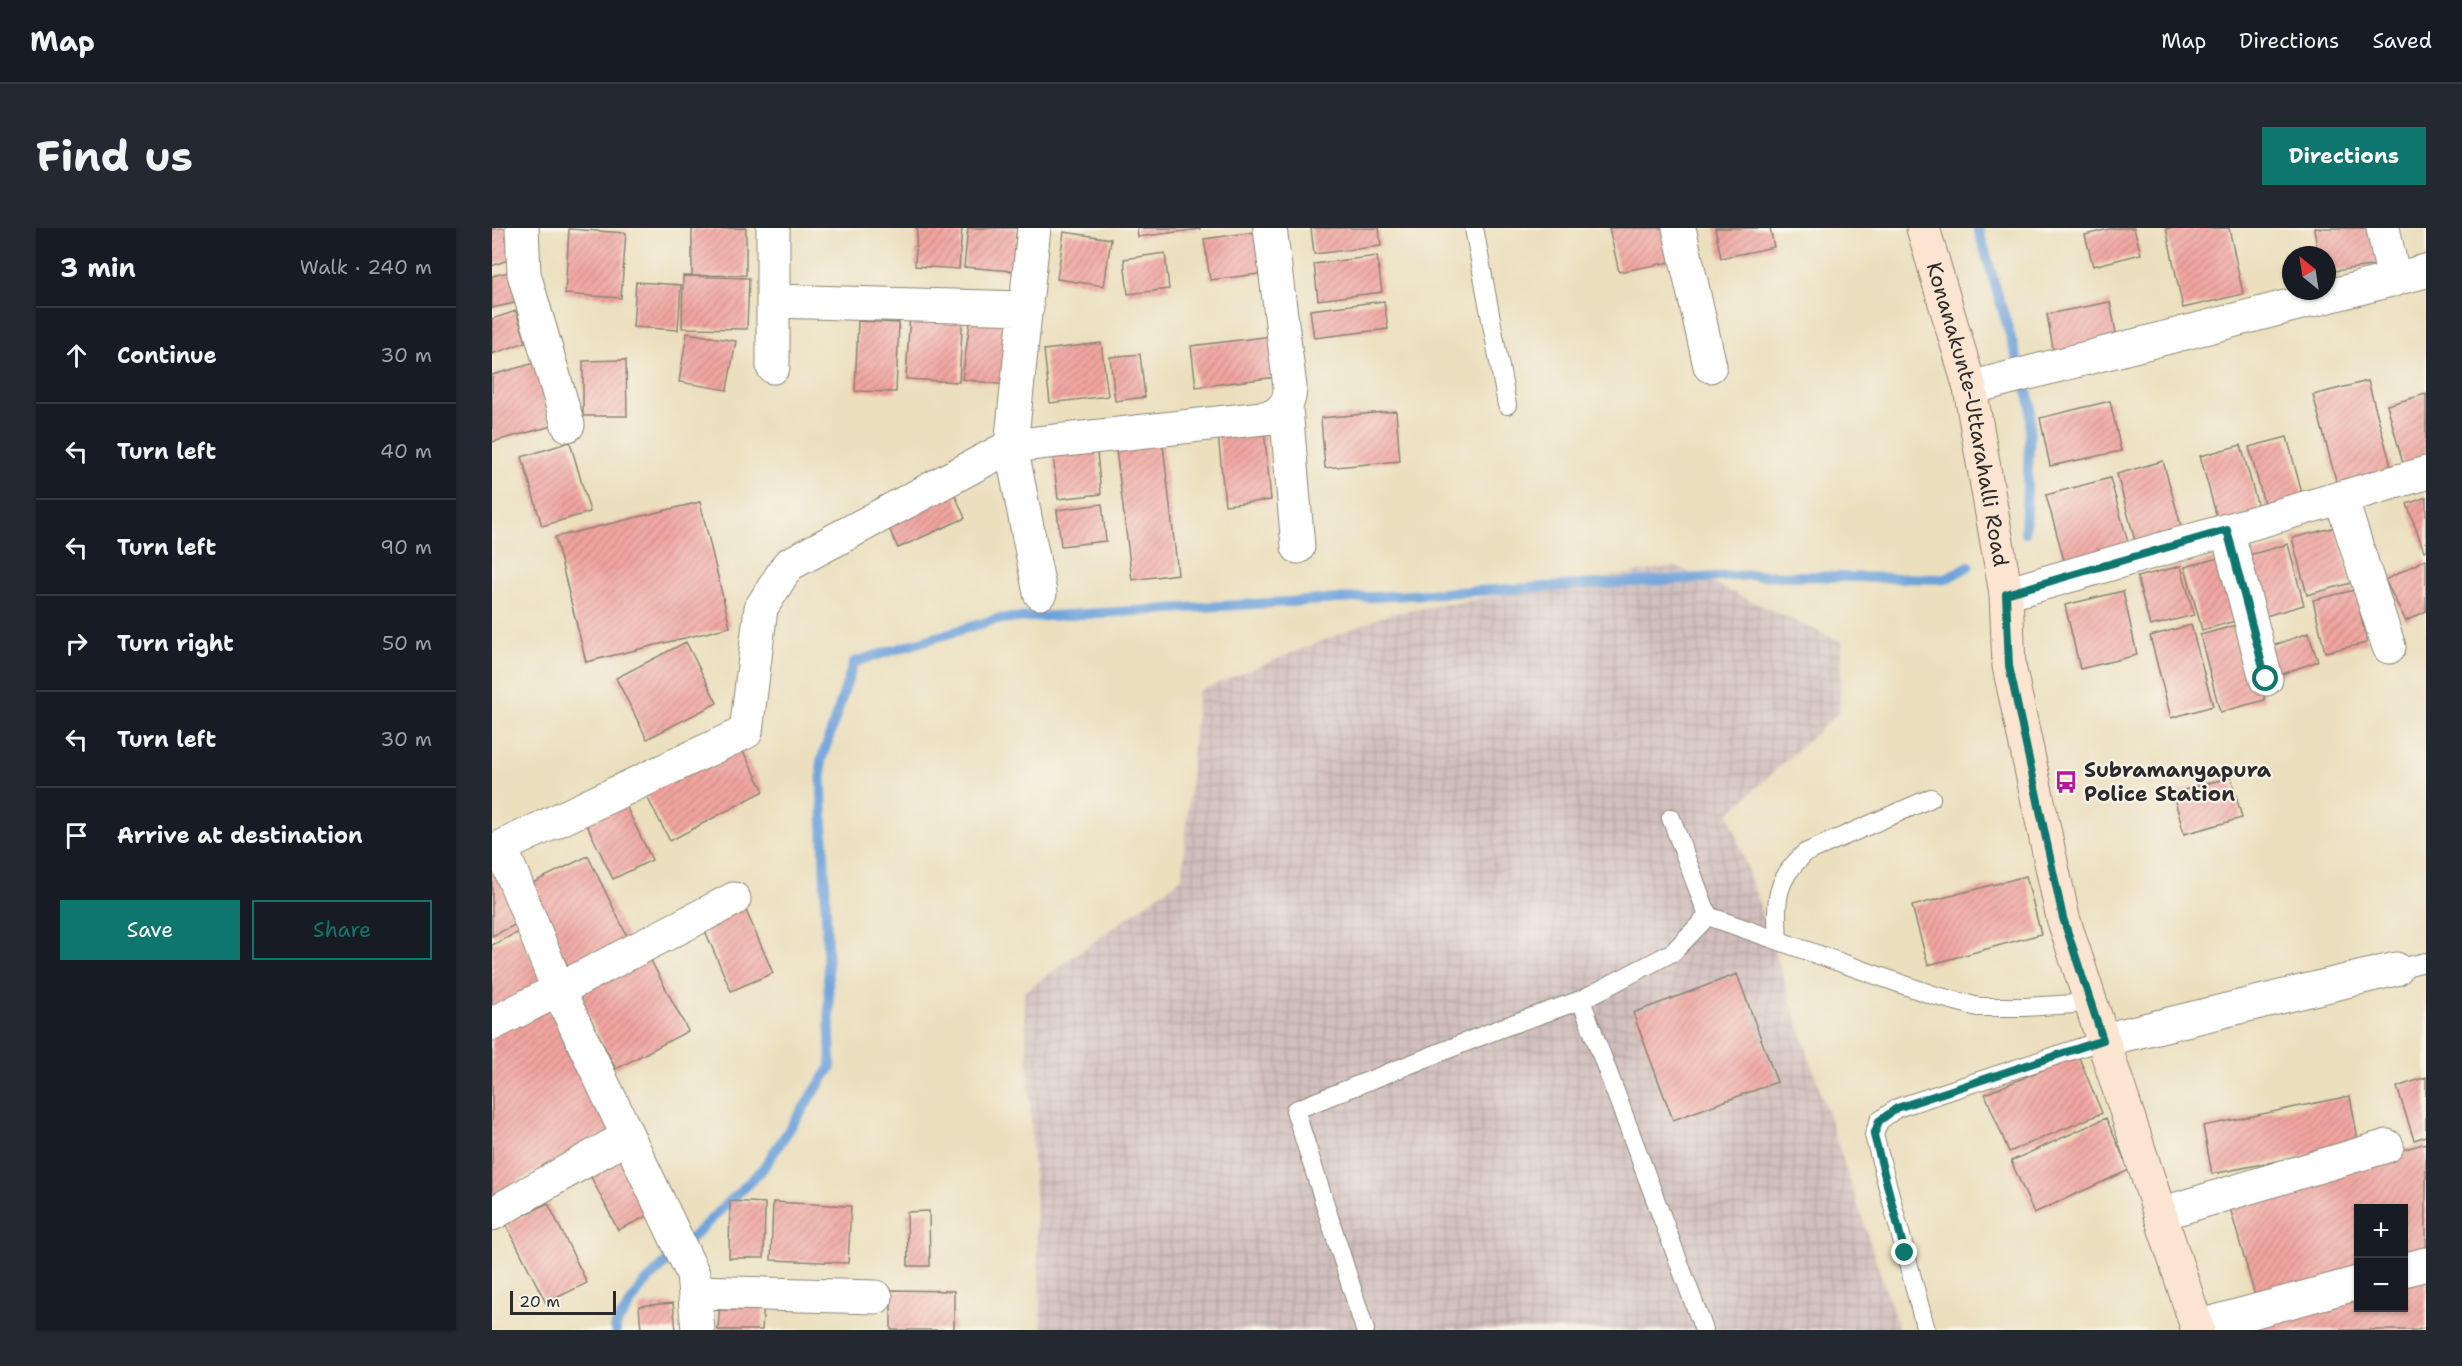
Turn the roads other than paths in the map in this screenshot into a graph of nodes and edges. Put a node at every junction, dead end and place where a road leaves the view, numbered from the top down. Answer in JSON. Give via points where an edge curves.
{"nodes":[{"id":1,"x":522,"y":228,"type":"edge"},
{"id":2,"x":772,"y":228,"type":"edge"},
{"id":3,"x":1034,"y":228,"type":"edge"},
{"id":4,"x":1270,"y":228,"type":"edge"},
{"id":5,"x":1474,"y":228,"type":"edge"},
{"id":6,"x":1679,"y":228,"type":"edge"},
{"id":7,"x":1923,"y":228,"type":"edge"},
{"id":8,"x":2383,"y":228,"type":"edge"},
{"id":9,"x":2426,"y":270,"type":"edge"},
{"id":10,"x":2394,"y":280,"type":"junction"},
{"id":11,"x":773,"y":301,"type":"junction"},
{"id":12,"x":1027,"y":308,"type":"junction"},
{"id":13,"x":1710,"y":366,"type":"dead end"},
{"id":14,"x":773,"y":367,"type":"dead end"},
{"id":15,"x":1971,"y":388,"type":"junction"},
{"id":16,"x":1507,"y":405,"type":"dead end"},
{"id":17,"x":1286,"y":408,"type":"junction"},
{"id":18,"x":568,"y":425,"type":"dead end"},
{"id":19,"x":1011,"y":446,"type":"junction"},
{"id":20,"x":2426,"y":473,"type":"edge"},
{"id":21,"x":2341,"y":498,"type":"junction"},
{"id":22,"x":2227,"y":530,"type":"junction"},
{"id":23,"x":1298,"y":547,"type":"dead end"},
{"id":24,"x":1040,"y":593,"type":"dead end"},
{"id":25,"x":2006,"y":594,"type":"junction"},
{"id":26,"x":2389,"y":647,"type":"dead end"},
{"id":27,"x":2266,"y":679,"type":"dead end"},
{"id":28,"x":1931,"y":798,"type":"dead end"},
{"id":29,"x":1671,"y":818,"type":"dead end"},
{"id":30,"x":496,"y":849,"type":"edge"},
{"id":31,"x":734,"y":899,"type":"dead end"},
{"id":32,"x":1708,"y":916,"type":"junction"},
{"id":33,"x":1778,"y":940,"type":"junction"},
{"id":34,"x":2411,"y":965,"type":"edge"},
{"id":35,"x":559,"y":991,"type":"junction"},
{"id":36,"x":1581,"y":1000,"type":"junction"},
{"id":37,"x":2091,"y":1003,"type":"junction"},
{"id":38,"x":492,"y":1024,"type":"edge"},
{"id":39,"x":2103,"y":1040,"type":"junction"},
{"id":40,"x":627,"y":1137,"type":"junction"},
{"id":41,"x":2387,"y":1146,"type":"dead end"},
{"id":42,"x":492,"y":1214,"type":"edge"},
{"id":43,"x":2160,"y":1214,"type":"junction"},
{"id":44,"x":2426,"y":1264,"type":"edge"},
{"id":45,"x":2408,"y":1269,"type":"edge"},
{"id":46,"x":694,"y":1283,"type":"junction"},
{"id":47,"x":2354,"y":1283,"type":"edge"},
{"id":48,"x":876,"y":1298,"type":"dead end"},
{"id":49,"x":2198,"y":1328,"type":"edge"},
{"id":50,"x":698,"y":1330,"type":"edge"},
{"id":51,"x":1365,"y":1330,"type":"edge"},
{"id":52,"x":1704,"y":1330,"type":"edge"},
{"id":53,"x":1926,"y":1330,"type":"edge"}],
"edges":[{"from":1,"to":18,"type":"street","via":[[524,274]]},
{"from":2,"to":11,"type":"street"},
{"from":3,"to":12,"type":"street"},
{"from":4,"to":17,"type":"street","via":[[1290,387]]},
{"from":5,"to":16,"type":"lane"},
{"from":6,"to":13,"type":"street"},
{"from":7,"to":15,"type":"main road","name":"Konanakunte-Uttarahalli Road"},
{"from":8,"to":10,"type":"street"},
{"from":9,"to":10,"type":"street"},
{"from":10,"to":15,"type":"street"},
{"from":11,"to":12,"type":"street"},
{"from":11,"to":14,"type":"street"},
{"from":12,"to":19,"type":"street"},
{"from":15,"to":25,"type":"main road","name":"Konanakunte-Uttarahalli Road"},
{"from":17,"to":19,"type":"street","via":[[1272,417]]},
{"from":17,"to":23,"type":"street"},
{"from":19,"to":24,"type":"street"},
{"from":19,"to":30,"type":"street","via":[[788,565],[761,608],[746,732]]},
{"from":20,"to":21,"type":"street"},
{"from":21,"to":22,"type":"street"},
{"from":21,"to":26,"type":"street"},
{"from":22,"to":25,"type":"street"},
{"from":22,"to":27,"type":"street"},
{"from":25,"to":37,"type":"main road","name":"Konanakunte-Uttarahalli Road","via":[[2009,666],[2063,918]]},
{"from":28,"to":33,"type":"lane","via":[[1805,854],[1789,868],[1776,904]]},
{"from":29,"to":32,"type":"lane"},
{"from":30,"to":35,"type":"street"},
{"from":31,"to":35,"type":"street"},
{"from":32,"to":33,"type":"lane"},
{"from":32,"to":36,"type":"lane","via":[[1673,952]]},
{"from":33,"to":37,"type":"lane","via":[[1978,1007]]},
{"from":34,"to":39,"type":"street"},
{"from":35,"to":38,"type":"street"},
{"from":35,"to":40,"type":"street"},
{"from":36,"to":51,"type":"lane","via":[[1295,1110]]},
{"from":36,"to":52,"type":"lane"},
{"from":37,"to":39,"type":"main road","name":"Konanakunte-Uttarahalli Road"},
{"from":39,"to":43,"type":"main road","name":"Konanakunte-Uttarahalli Road"},
{"from":39,"to":53,"type":"lane","via":[[1897,1108],[1879,1121],[1874,1135]]},
{"from":40,"to":42,"type":"street"},
{"from":40,"to":46,"type":"street"},
{"from":41,"to":43,"type":"street"},
{"from":43,"to":49,"type":"main road","name":"Konanakunte-Uttarahalli Road"},
{"from":44,"to":45,"type":"street"},
{"from":46,"to":48,"type":"street"},
{"from":46,"to":50,"type":"street"},
{"from":47,"to":49,"type":"street"}]}
